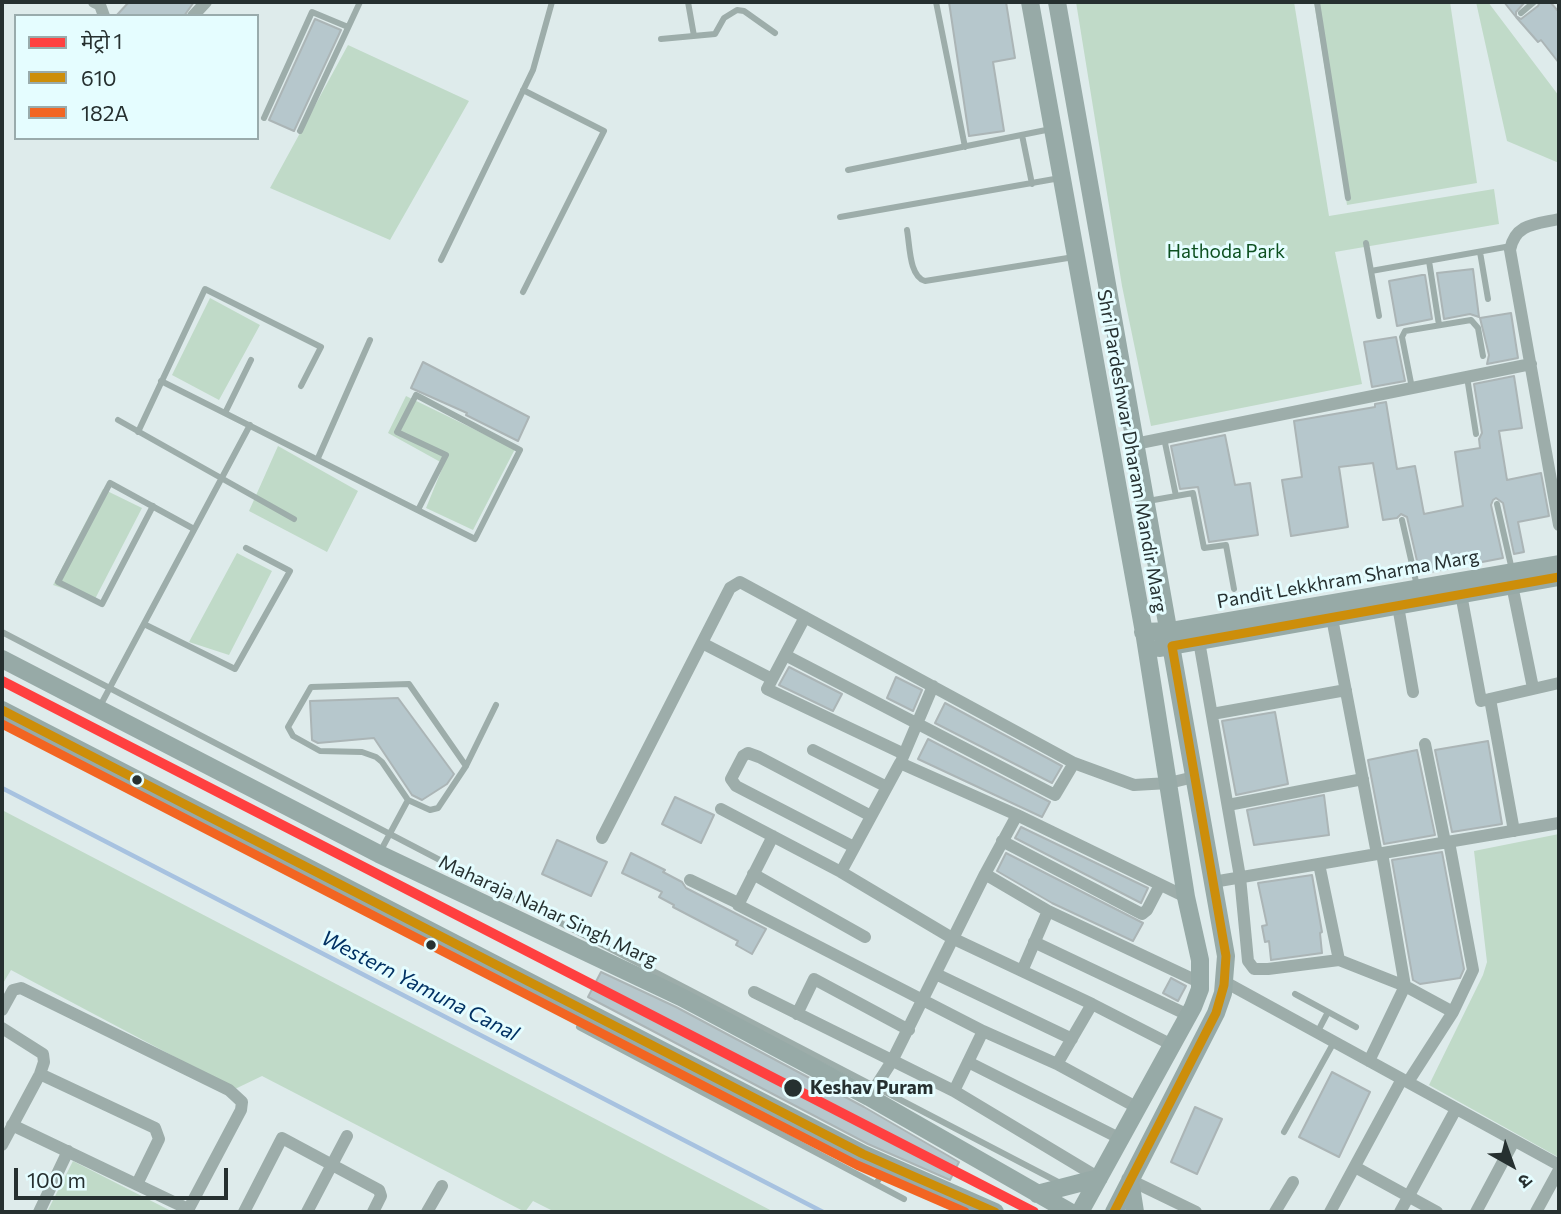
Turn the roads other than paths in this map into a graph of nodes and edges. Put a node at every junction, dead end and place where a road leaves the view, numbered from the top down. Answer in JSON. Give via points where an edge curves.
{"nodes":[{"id":1,"x":360,"y":2,"type":"edge"},
{"id":2,"x":552,"y":2,"type":"edge"},
{"id":3,"x":688,"y":2,"type":"edge"},
{"id":4,"x":936,"y":2,"type":"edge"},
{"id":5,"x":1030,"y":2,"type":"edge"},
{"id":6,"x":1057,"y":2,"type":"edge"},
{"id":7,"x":1317,"y":2,"type":"edge"},
{"id":8,"x":1534,"y":2,"type":"edge"},
{"id":9,"x":1521,"y":13,"type":"dead end"},
{"id":10,"x":348,"y":27,"type":"junction"},
{"id":11,"x":775,"y":33,"type":"dead end"},
{"id":12,"x":694,"y":36,"type":"junction"},
{"id":13,"x":661,"y":39,"type":"dead end"},
{"id":14,"x":523,"y":90,"type":"junction"},
{"id":15,"x":264,"y":118,"type":"dead end"},
{"id":16,"x":1053,"y":129,"type":"junction"},
{"id":17,"x":300,"y":131,"type":"dead end"},
{"id":18,"x":1021,"y":135,"type":"junction"},
{"id":19,"x":965,"y":147,"type":"junction"},
{"id":20,"x":848,"y":170,"type":"dead end"},
{"id":21,"x":1062,"y":178,"type":"junction"},
{"id":22,"x":1032,"y":184,"type":"junction"},
{"id":23,"x":1348,"y":198,"type":"dead end"},
{"id":24,"x":840,"y":217,"type":"dead end"},
{"id":25,"x":1559,"y":219,"type":"edge"},
{"id":26,"x":907,"y":230,"type":"dead end"},
{"id":27,"x":1366,"y":243,"type":"dead end"},
{"id":28,"x":1511,"y":246,"type":"junction"},
{"id":29,"x":1480,"y":252,"type":"junction"},
{"id":30,"x":1076,"y":257,"type":"junction"},
{"id":31,"x":441,"y":260,"type":"dead end"},
{"id":32,"x":1429,"y":261,"type":"junction"},
{"id":33,"x":1371,"y":271,"type":"junction"},
{"id":34,"x":523,"y":292,"type":"dead end"},
{"id":35,"x":1488,"y":299,"type":"dead end"},
{"id":36,"x":1379,"y":316,"type":"dead end"},
{"id":37,"x":1439,"y":325,"type":"junction"},
{"id":38,"x":370,"y":340,"type":"dead end"},
{"id":39,"x":1483,"y":356,"type":"dead end"},
{"id":40,"x":251,"y":360,"type":"dead end"},
{"id":41,"x":1531,"y":364,"type":"junction"},
{"id":42,"x":1466,"y":377,"type":"junction"},
{"id":43,"x":161,"y":381,"type":"junction"},
{"id":44,"x":301,"y":386,"type":"dead end"},
{"id":45,"x":1412,"y":388,"type":"junction"},
{"id":46,"x":225,"y":413,"type":"junction"},
{"id":47,"x":118,"y":421,"type":"dead end"},
{"id":48,"x":250,"y":425,"type":"junction"},
{"id":49,"x":138,"y":432,"type":"junction"},
{"id":50,"x":1476,"y":434,"type":"dead end"},
{"id":51,"x":1164,"y":438,"type":"junction"},
{"id":52,"x":1135,"y":443,"type":"junction"},
{"id":53,"x":318,"y":458,"type":"junction"},
{"id":54,"x":221,"y":479,"type":"junction"},
{"id":55,"x":1176,"y":496,"type":"junction"},
{"id":56,"x":1146,"y":501,"type":"junction"},
{"id":57,"x":1497,"y":504,"type":"dead end"},
{"id":58,"x":153,"y":506,"type":"junction"},
{"id":59,"x":418,"y":510,"type":"junction"},
{"id":60,"x":294,"y":519,"type":"dead end"},
{"id":61,"x":1402,"y":520,"type":"dead end"},
{"id":62,"x":1559,"y":525,"type":"edge"},
{"id":63,"x":194,"y":529,"type":"junction"},
{"id":64,"x":246,"y":548,"type":"dead end"},
{"id":65,"x":1559,"y":564,"type":"edge"},
{"id":66,"x":1559,"y":577,"type":"edge"},
{"id":67,"x":1512,"y":579,"type":"junction"},
{"id":68,"x":1417,"y":588,"type":"junction"},
{"id":69,"x":1234,"y":589,"type":"dead end"},
{"id":70,"x":1461,"y":594,"type":"junction"},
{"id":71,"x":1398,"y":606,"type":"junction"},
{"id":72,"x":806,"y":617,"type":"junction"},
{"id":73,"x":1332,"y":618,"type":"junction"},
{"id":74,"x":144,"y":624,"type":"junction"},
{"id":75,"x":2,"y":632,"type":"edge"},
{"id":76,"x":1171,"y":638,"type":"junction"},
{"id":77,"x":1145,"y":641,"type":"junction"},
{"id":78,"x":1199,"y":641,"type":"junction"},
{"id":79,"x":702,"y":643,"type":"junction"},
{"id":80,"x":785,"y":655,"type":"junction"},
{"id":81,"x":2,"y":659,"type":"edge"},
{"id":82,"x":772,"y":679,"type":"junction"},
{"id":83,"x":1559,"y":683,"type":"edge"},
{"id":84,"x":933,"y":686,"type":"junction"},
{"id":85,"x":1533,"y":688,"type":"junction"},
{"id":86,"x":109,"y":689,"type":"junction"},
{"id":87,"x":1346,"y":690,"type":"junction"},
{"id":88,"x":1413,"y":692,"type":"dead end"},
{"id":89,"x":1490,"y":699,"type":"junction"},
{"id":90,"x":496,"y":705,"type":"dead end"},
{"id":91,"x":99,"y":709,"type":"junction"},
{"id":92,"x":2,"y":710,"type":"edge"},
{"id":93,"x":1212,"y":715,"type":"junction"},
{"id":94,"x":917,"y":724,"type":"junction"},
{"id":95,"x":1425,"y":744,"type":"dead end"},
{"id":96,"x":814,"y":750,"type":"dead end"},
{"id":97,"x":902,"y":758,"type":"junction"},
{"id":98,"x":1074,"y":763,"type":"junction"},
{"id":99,"x":466,"y":766,"type":"junction"},
{"id":100,"x":1194,"y":777,"type":"junction"},
{"id":101,"x":1363,"y":779,"type":"junction"},
{"id":102,"x":1169,"y":783,"type":"junction"},
{"id":103,"x":887,"y":788,"type":"junction"},
{"id":104,"x":408,"y":800,"type":"junction"},
{"id":105,"x":1227,"y":805,"type":"junction"},
{"id":106,"x":721,"y":809,"type":"dead end"},
{"id":107,"x":871,"y":816,"type":"junction"},
{"id":108,"x":1017,"y":816,"type":"junction"},
{"id":109,"x":1559,"y":823,"type":"edge"},
{"id":110,"x":1514,"y":831,"type":"junction"},
{"id":111,"x":389,"y":834,"type":"junction"},
{"id":112,"x":773,"y":836,"type":"junction"},
{"id":113,"x":602,"y":838,"type":"dead end"},
{"id":114,"x":1003,"y":842,"type":"junction"},
{"id":115,"x":1447,"y":842,"type":"junction"},
{"id":116,"x":854,"y":847,"type":"junction"},
{"id":117,"x":1380,"y":853,"type":"junction"},
{"id":118,"x":379,"y":854,"type":"junction"},
{"id":119,"x":1319,"y":864,"type":"junction"},
{"id":120,"x":841,"y":872,"type":"junction"},
{"id":121,"x":752,"y":874,"type":"junction"},
{"id":122,"x":985,"y":874,"type":"junction"},
{"id":123,"x":1240,"y":877,"type":"junction"},
{"id":124,"x":690,"y":880,"type":"dead end"},
{"id":125,"x":1213,"y":882,"type":"junction"},
{"id":126,"x":1160,"y":886,"type":"junction"},
{"id":127,"x":1186,"y":897,"type":"junction"},
{"id":128,"x":738,"y":903,"type":"junction"},
{"id":129,"x":1048,"y":911,"type":"junction"},
{"id":130,"x":865,"y":937,"type":"dead end"},
{"id":131,"x":952,"y":938,"type":"junction"},
{"id":132,"x":1034,"y":942,"type":"junction"},
{"id":133,"x":1339,"y":960,"type":"junction"},
{"id":134,"x":1022,"y":971,"type":"junction"},
{"id":135,"x":936,"y":974,"type":"junction"},
{"id":136,"x":649,"y":975,"type":"junction"},
{"id":137,"x":1199,"y":982,"type":"junction"},
{"id":138,"x":1225,"y":982,"type":"junction"},
{"id":139,"x":1405,"y":986,"type":"junction"},
{"id":140,"x":754,"y":992,"type":"dead end"},
{"id":141,"x":1295,"y":994,"type":"dead end"},
{"id":142,"x":924,"y":1000,"type":"junction"},
{"id":143,"x":1092,"y":1004,"type":"junction"},
{"id":144,"x":2,"y":1010,"type":"edge"},
{"id":145,"x":1328,"y":1012,"type":"junction"},
{"id":146,"x":1453,"y":1012,"type":"junction"},
{"id":147,"x":797,"y":1014,"type":"junction"},
{"id":148,"x":1188,"y":1015,"type":"junction"},
{"id":149,"x":579,"y":1027,"type":"dead end"},
{"id":150,"x":1356,"y":1027,"type":"dead end"},
{"id":151,"x":2,"y":1028,"type":"edge"},
{"id":152,"x":909,"y":1030,"type":"junction"},
{"id":153,"x":984,"y":1031,"type":"junction"},
{"id":154,"x":1317,"y":1033,"type":"junction"},
{"id":155,"x":1072,"y":1039,"type":"junction"},
{"id":156,"x":1334,"y":1042,"type":"junction"},
{"id":157,"x":1172,"y":1045,"type":"junction"},
{"id":158,"x":892,"y":1061,"type":"junction"},
{"id":159,"x":1369,"y":1061,"type":"junction"},
{"id":160,"x":968,"y":1062,"type":"junction"},
{"id":161,"x":1057,"y":1064,"type":"junction"},
{"id":162,"x":40,"y":1074,"type":"junction"},
{"id":163,"x":1405,"y":1081,"type":"junction"},
{"id":164,"x":954,"y":1091,"type":"junction"},
{"id":165,"x":872,"y":1092,"type":"junction"},
{"id":166,"x":1138,"y":1108,"type":"junction"},
{"id":167,"x":1456,"y":1109,"type":"junction"},
{"id":168,"x":12,"y":1125,"type":"junction"},
{"id":169,"x":939,"y":1130,"type":"junction"},
{"id":170,"x":1284,"y":1132,"type":"dead end"},
{"id":171,"x":348,"y":1136,"type":"dead end"},
{"id":172,"x":1121,"y":1139,"type":"junction"},
{"id":173,"x":1514,"y":1141,"type":"junction"},
{"id":174,"x":2,"y":1145,"type":"edge"},
{"id":175,"x":68,"y":1151,"type":"junction"},
{"id":176,"x":332,"y":1164,"type":"junction"},
{"id":177,"x":887,"y":1165,"type":"junction"},
{"id":178,"x":1355,"y":1167,"type":"junction"},
{"id":179,"x":1559,"y":1168,"type":"edge"},
{"id":180,"x":1099,"y":1178,"type":"junction"},
{"id":181,"x":1130,"y":1180,"type":"junction"},
{"id":182,"x":1293,"y":1182,"type":"dead end"},
{"id":183,"x":137,"y":1184,"type":"junction"},
{"id":184,"x":876,"y":1184,"type":"junction"},
{"id":185,"x":442,"y":1186,"type":"dead end"},
{"id":186,"x":1068,"y":1187,"type":"junction"},
{"id":187,"x":1037,"y":1194,"type":"junction"},
{"id":188,"x":1408,"y":1196,"type":"junction"},
{"id":189,"x":904,"y":1199,"type":"dead end"},
{"id":190,"x":187,"y":1211,"type":"edge"},
{"id":191,"x":39,"y":1212,"type":"edge"},
{"id":192,"x":244,"y":1212,"type":"edge"},
{"id":193,"x":307,"y":1212,"type":"edge"},
{"id":194,"x":373,"y":1212,"type":"edge"},
{"id":195,"x":427,"y":1212,"type":"edge"},
{"id":196,"x":995,"y":1212,"type":"edge"},
{"id":197,"x":1070,"y":1212,"type":"edge"},
{"id":198,"x":1080,"y":1212,"type":"edge"},
{"id":199,"x":1114,"y":1212,"type":"edge"},
{"id":200,"x":1135,"y":1212,"type":"edge"},
{"id":201,"x":1196,"y":1212,"type":"edge"},
{"id":202,"x":1275,"y":1212,"type":"edge"},
{"id":203,"x":1330,"y":1212,"type":"edge"},
{"id":204,"x":1400,"y":1212,"type":"edge"},
{"id":205,"x":1437,"y":1212,"type":"edge"},
{"id":206,"x":1476,"y":1212,"type":"edge"},
{"id":207,"x":1536,"y":1212,"type":"edge"}],
"edges":[{"from":1,"to":10,"type":"lane"},
{"from":2,"to":14,"type":"lane"},
{"from":3,"to":12,"type":"lane"},
{"from":4,"to":19,"type":"lane"},
{"from":5,"to":16,"type":"main road","name":"Shri Pardeshwar Dharam Mandir Marg"},
{"from":6,"to":52,"type":"main road","name":"Shri Pardeshwar Dharam Mandir Marg"},
{"from":7,"to":23,"type":"lane"},
{"from":8,"to":9,"type":"lane"},
{"from":10,"to":15,"type":"lane","via":[[312,12]]},
{"from":10,"to":17,"type":"lane"},
{"from":11,"to":12,"type":"lane","via":[[737,10],[724,18],[715,34]]},
{"from":12,"to":13,"type":"lane"},
{"from":14,"to":31,"type":"lane"},
{"from":14,"to":34,"type":"lane","via":[[604,131]]},
{"from":16,"to":18,"type":"lane"},
{"from":16,"to":21,"type":"main road","name":"Shri Pardeshwar Dharam Mandir Marg"},
{"from":18,"to":19,"type":"lane"},
{"from":18,"to":22,"type":"lane"},
{"from":19,"to":20,"type":"lane"},
{"from":21,"to":22,"type":"lane"},
{"from":21,"to":30,"type":"main road","name":"Shri Pardeshwar Dharam Mandir Marg"},
{"from":22,"to":24,"type":"lane"},
{"from":25,"to":28,"type":"street","via":[[1525,227]]},
{"from":26,"to":30,"type":"lane","via":[[914,273],[925,281]]},
{"from":27,"to":33,"type":"lane"},
{"from":28,"to":29,"type":"lane"},
{"from":28,"to":41,"type":"street"},
{"from":29,"to":32,"type":"lane"},
{"from":29,"to":35,"type":"lane"},
{"from":30,"to":77,"type":"main road","name":"Shri Pardeshwar Dharam Mandir Marg"},
{"from":32,"to":33,"type":"lane"},
{"from":32,"to":37,"type":"lane"},
{"from":33,"to":36,"type":"lane"},
{"from":37,"to":39,"type":"lane","via":[[1474,322]]},
{"from":37,"to":45,"type":"lane","via":[[1403,334]]},
{"from":38,"to":53,"type":"lane"},
{"from":40,"to":46,"type":"lane"},
{"from":41,"to":42,"type":"street"},
{"from":41,"to":62,"type":"street"},
{"from":42,"to":45,"type":"street"},
{"from":42,"to":50,"type":"lane"},
{"from":43,"to":44,"type":"lane","via":[[205,289],[321,347]]},
{"from":43,"to":46,"type":"lane"},
{"from":43,"to":49,"type":"lane"},
{"from":45,"to":51,"type":"street"},
{"from":46,"to":48,"type":"lane"},
{"from":47,"to":49,"type":"lane"},
{"from":48,"to":53,"type":"lane"},
{"from":48,"to":54,"type":"lane"},
{"from":49,"to":54,"type":"lane"},
{"from":51,"to":52,"type":"street"},
{"from":51,"to":55,"type":"lane"},
{"from":52,"to":56,"type":"main road","name":"Shri Pardeshwar Dharam Mandir Marg"},
{"from":53,"to":59,"type":"lane"},
{"from":54,"to":60,"type":"lane"},
{"from":54,"to":63,"type":"lane"},
{"from":55,"to":56,"type":"lane"},
{"from":55,"to":69,"type":"lane","via":[[1193,493],[1204,548],[1226,545]]},
{"from":56,"to":76,"type":"main road","name":"Shri Pardeshwar Dharam Mandir Marg"},
{"from":57,"to":67,"type":"lane"},
{"from":58,"to":58,"type":"lane","via":[[110,483],[58,582],[102,604]]},
{"from":58,"to":63,"type":"lane"},
{"from":59,"to":59,"type":"lane","via":[[446,455],[397,432],[416,395],[520,450],[475,539]]},
{"from":61,"to":68,"type":"lane"},
{"from":63,"to":74,"type":"lane"},
{"from":64,"to":74,"type":"lane","via":[[290,571],[235,669]]},
{"from":65,"to":67,"type":"main road","name":"Pandit Lekkhram Sharma Marg"},
{"from":66,"to":67,"type":"main road","name":"Pandit Lekkhram Sharma Marg"},
{"from":67,"to":68,"type":"main road","name":"Pandit Lekkhram Sharma Marg"},
{"from":67,"to":70,"type":"main road","name":"Pandit Lekkhram Sharma Marg"},
{"from":67,"to":85,"type":"street"},
{"from":68,"to":76,"type":"main road","name":"Pandit Lekkhram Sharma Marg"},
{"from":70,"to":71,"type":"main road","name":"Pandit Lekkhram Sharma Marg"},
{"from":70,"to":89,"type":"street","via":[[1481,701]]},
{"from":71,"to":73,"type":"main road","name":"Pandit Lekkhram Sharma Marg"},
{"from":71,"to":88,"type":"street"},
{"from":72,"to":79,"type":"street","via":[[740,582],[730,588]]},
{"from":72,"to":80,"type":"street"},
{"from":72,"to":84,"type":"street"},
{"from":73,"to":78,"type":"main road","name":"Pandit Lekkhram Sharma Marg"},
{"from":73,"to":87,"type":"street"},
{"from":74,"to":86,"type":"lane"},
{"from":75,"to":86,"type":"lane"},
{"from":76,"to":77,"type":"main road","name":"Pandit Lekkhram Sharma Marg"},
{"from":76,"to":78,"type":"main road","name":"Pandit Lekkhram Sharma Marg"},
{"from":76,"to":100,"type":"main road","name":"Shri Pardeshwar Dharam Mandir Marg"},
{"from":77,"to":102,"type":"main road","name":"Shri Pardeshwar Dharam Mandir Marg"},
{"from":78,"to":93,"type":"street"},
{"from":79,"to":82,"type":"street"},
{"from":79,"to":113,"type":"street"},
{"from":80,"to":82,"type":"street"},
{"from":80,"to":94,"type":"street"},
{"from":81,"to":91,"type":"main road","name":"Maharaja Nahar Singh Marg"},
{"from":82,"to":97,"type":"street","via":[[767,689],[771,693]]},
{"from":83,"to":85,"type":"street"},
{"from":84,"to":94,"type":"street"},
{"from":84,"to":98,"type":"street"},
{"from":85,"to":89,"type":"street"},
{"from":86,"to":91,"type":"lane"},
{"from":86,"to":111,"type":"lane"},
{"from":87,"to":93,"type":"street"},
{"from":87,"to":101,"type":"street"},
{"from":89,"to":110,"type":"street"},
{"from":90,"to":99,"type":"lane"},
{"from":91,"to":118,"type":"main road","name":"Maharaja Nahar Singh Marg"},
{"from":92,"to":177,"type":"main road"},
{"from":93,"to":105,"type":"street"},
{"from":94,"to":97,"type":"street"},
{"from":94,"to":98,"type":"street","via":[[1055,795]]},
{"from":95,"to":115,"type":"street"},
{"from":96,"to":103,"type":"street"},
{"from":97,"to":103,"type":"street"},
{"from":97,"to":108,"type":"street"},
{"from":98,"to":102,"type":"street","via":[[1134,785]]},
{"from":99,"to":104,"type":"lane","via":[[438,808],[427,810]]},
{"from":99,"to":104,"type":"lane","via":[[409,684],[311,687],[288,727],[293,736],[320,751],[376,757]]},
{"from":100,"to":102,"type":"street"},
{"from":100,"to":125,"type":"main road","name":"Shri Pardeshwar Dharam Mandir Marg"},
{"from":101,"to":105,"type":"street"},
{"from":101,"to":117,"type":"street"},
{"from":102,"to":127,"type":"main road","name":"Shri Pardeshwar Dharam Mandir Marg"},
{"from":103,"to":107,"type":"street"},
{"from":104,"to":111,"type":"lane"},
{"from":105,"to":123,"type":"street"},
{"from":106,"to":112,"type":"street"},
{"from":107,"to":116,"type":"street"},
{"from":107,"to":116,"type":"street","via":[[759,757],[743,756],[731,779],[736,786]]},
{"from":108,"to":114,"type":"street"},
{"from":108,"to":126,"type":"street"},
{"from":109,"to":110,"type":"street"},
{"from":110,"to":115,"type":"street"},
{"from":111,"to":118,"type":"lane"},
{"from":111,"to":136,"type":"lane"},
{"from":112,"to":120,"type":"street"},
{"from":112,"to":121,"type":"street"},
{"from":114,"to":122,"type":"street"},
{"from":114,"to":126,"type":"street","via":[[1142,914]]},
{"from":115,"to":117,"type":"street"},
{"from":115,"to":146,"type":"street","via":[[1473,970]]},
{"from":116,"to":120,"type":"street"},
{"from":117,"to":119,"type":"street"},
{"from":117,"to":139,"type":"street"},
{"from":118,"to":136,"type":"main road","name":"Maharaja Nahar Singh Marg"},
{"from":119,"to":123,"type":"street"},
{"from":119,"to":133,"type":"street"},
{"from":120,"to":131,"type":"street"},
{"from":121,"to":128,"type":"street"},
{"from":121,"to":130,"type":"street"},
{"from":122,"to":129,"type":"street"},
{"from":122,"to":131,"type":"street"},
{"from":123,"to":125,"type":"street"},
{"from":123,"to":133,"type":"street","via":[[1248,961],[1254,969]]},
{"from":124,"to":128,"type":"street"},
{"from":125,"to":138,"type":"main road","name":"Shri Pardeshwar Dharam Mandir Marg","via":[[1226,956]]},
{"from":126,"to":127,"type":"street"},
{"from":127,"to":137,"type":"main road","name":"Shri Pardeshwar Dharam Mandir Marg","via":[[1200,960]]},
{"from":128,"to":142,"type":"street"},
{"from":129,"to":132,"type":"street"},
{"from":129,"to":137,"type":"street"},
{"from":131,"to":134,"type":"street"},
{"from":131,"to":135,"type":"street"},
{"from":132,"to":134,"type":"street"},
{"from":132,"to":148,"type":"street"},
{"from":133,"to":139,"type":"street"},
{"from":134,"to":143,"type":"street"},
{"from":135,"to":142,"type":"street"},
{"from":135,"to":155,"type":"street"},
{"from":136,"to":165,"type":"main road","name":"Maharaja Nahar Singh Marg"},
{"from":137,"to":148,"type":"main road","name":"Shri Pardeshwar Dharam Mandir Marg"},
{"from":138,"to":154,"type":"street"},
{"from":138,"to":181,"type":"main road","name":"Shri Pardeshwar Dharam Mandir Marg","via":[[1216,1013]]},
{"from":139,"to":146,"type":"street"},
{"from":139,"to":159,"type":"street"},
{"from":140,"to":147,"type":"street"},
{"from":141,"to":145,"type":"lane"},
{"from":142,"to":152,"type":"street"},
{"from":142,"to":153,"type":"street"},
{"from":143,"to":155,"type":"street"},
{"from":143,"to":157,"type":"street"},
{"from":144,"to":190,"type":"street","via":[[13,990],[21,988],[229,1090],[242,1101]]},
{"from":145,"to":150,"type":"lane"},
{"from":145,"to":154,"type":"lane"},
{"from":146,"to":163,"type":"street"},
{"from":147,"to":152,"type":"street","via":[[814,979]]},
{"from":147,"to":158,"type":"street"},
{"from":148,"to":157,"type":"main road","name":"Shri Pardeshwar Dharam Mandir Marg"},
{"from":149,"to":184,"type":"lane"},
{"from":151,"to":162,"type":"street","via":[[43,1054]]},
{"from":152,"to":158,"type":"street"},
{"from":153,"to":160,"type":"street"},
{"from":153,"to":161,"type":"street"},
{"from":154,"to":156,"type":"street"},
{"from":155,"to":161,"type":"street"},
{"from":156,"to":159,"type":"street"},
{"from":156,"to":170,"type":"lane"},
{"from":157,"to":166,"type":"main road","name":"Shri Pardeshwar Dharam Mandir Marg"},
{"from":158,"to":164,"type":"street"},
{"from":158,"to":165,"type":"street"},
{"from":159,"to":163,"type":"street"},
{"from":160,"to":164,"type":"street"},
{"from":160,"to":172,"type":"street"},
{"from":161,"to":166,"type":"street"},
{"from":162,"to":168,"type":"street"},
{"from":162,"to":183,"type":"street","via":[[155,1128],[159,1139]]},
{"from":163,"to":167,"type":"street"},
{"from":163,"to":178,"type":"street"},
{"from":164,"to":180,"type":"street"},
{"from":165,"to":169,"type":"main road","name":"Maharaja Nahar Singh Marg"},
{"from":166,"to":172,"type":"main road","name":"Shri Pardeshwar Dharam Mandir Marg"},
{"from":167,"to":173,"type":"street"},
{"from":167,"to":188,"type":"street"},
{"from":168,"to":174,"type":"street"},
{"from":168,"to":175,"type":"street"},
{"from":169,"to":186,"type":"lane"},
{"from":169,"to":187,"type":"main road","name":"Maharaja Nahar Singh Marg"},
{"from":171,"to":176,"type":"street"},
{"from":172,"to":180,"type":"main road","name":"Shri Pardeshwar Dharam Mandir Marg"},
{"from":173,"to":179,"type":"street"},
{"from":173,"to":206,"type":"street"},
{"from":175,"to":183,"type":"street"},
{"from":175,"to":191,"type":"street"},
{"from":176,"to":192,"type":"street","via":[[282,1138]]},
{"from":176,"to":193,"type":"street"},
{"from":176,"to":194,"type":"street","via":[[379,1190],[381,1196]]},
{"from":177,"to":184,"type":"lane"},
{"from":177,"to":196,"type":"main road"},
{"from":178,"to":188,"type":"street"},
{"from":178,"to":203,"type":"street"},
{"from":179,"to":207,"type":"street"},
{"from":180,"to":186,"type":"main road"},
{"from":180,"to":198,"type":"main road","name":"Shri Pardeshwar Dharam Mandir Marg"},
{"from":181,"to":199,"type":"main road","name":"Shri Pardeshwar Dharam Mandir Marg"},
{"from":181,"to":200,"type":"main road"},
{"from":181,"to":201,"type":"street"},
{"from":182,"to":202,"type":"street"},
{"from":183,"to":190,"type":"street"},
{"from":184,"to":189,"type":"lane"},
{"from":185,"to":195,"type":"street"},
{"from":186,"to":187,"type":"main road"},
{"from":187,"to":197,"type":"main road","name":"Maharaja Nahar Singh Marg"},
{"from":188,"to":204,"type":"street"},
{"from":188,"to":205,"type":"street"}]}
